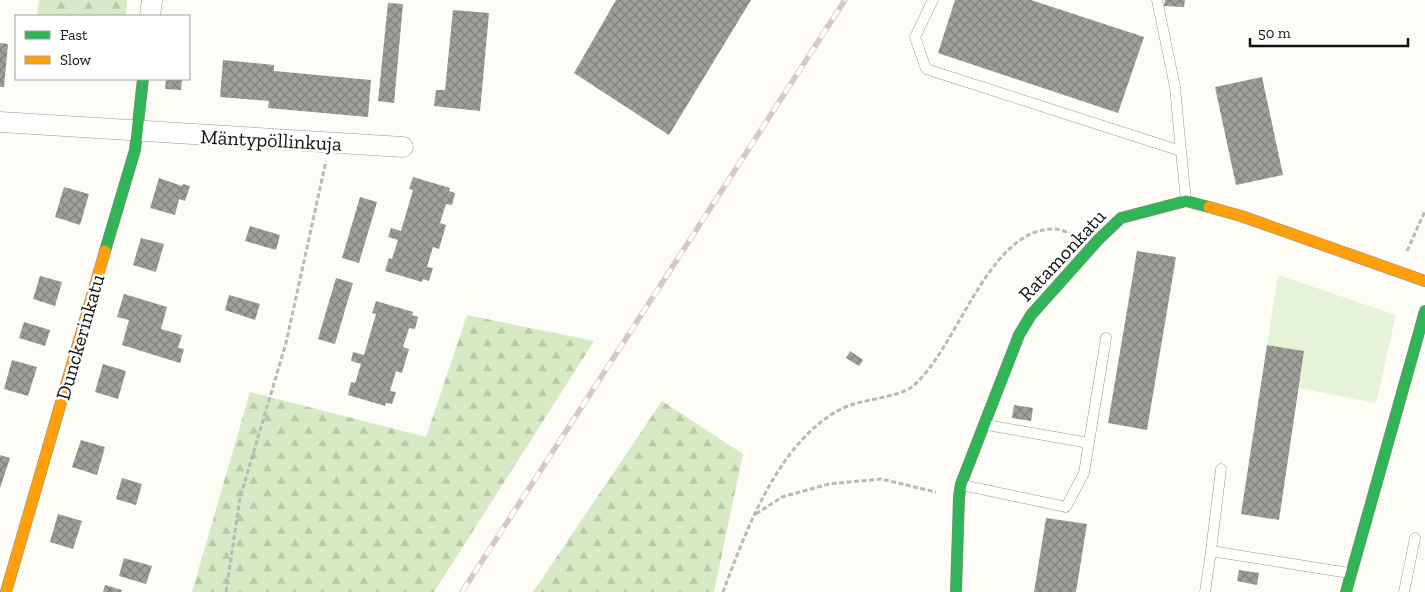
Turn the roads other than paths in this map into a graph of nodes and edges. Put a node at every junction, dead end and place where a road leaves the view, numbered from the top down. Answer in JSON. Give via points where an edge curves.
{"nodes":[{"id":1,"x":152,"y":0,"type":"edge"},
{"id":2,"x":933,"y":0,"type":"edge"},
{"id":3,"x":1157,"y":0,"type":"edge"},
{"id":4,"x":150,"y":15,"type":"edge"},
{"id":5,"x":143,"y":80,"type":"edge"},
{"id":6,"x":0,"y":122,"type":"edge"},
{"id":7,"x":138,"y":132,"type":"junction"},
{"id":8,"x":403,"y":147,"type":"dead end"},
{"id":9,"x":1181,"y":151,"type":"junction"},
{"id":10,"x":1186,"y":201,"type":"junction"},
{"id":11,"x":1425,"y":281,"type":"edge"},
{"id":12,"x":1425,"y":311,"type":"edge"},
{"id":13,"x":1106,"y":338,"type":"dead end"},
{"id":14,"x":986,"y":425,"type":"junction"},
{"id":15,"x":1089,"y":443,"type":"junction"},
{"id":16,"x":1221,"y":469,"type":"dead end"},
{"id":17,"x":961,"y":484,"type":"junction"},
{"id":18,"x":1415,"y":538,"type":"dead end"},
{"id":19,"x":1211,"y":551,"type":"junction"},
{"id":20,"x":1350,"y":573,"type":"junction"},
{"id":21,"x":6,"y":592,"type":"edge"},
{"id":22,"x":956,"y":592,"type":"edge"},
{"id":23,"x":1205,"y":592,"type":"edge"},
{"id":24,"x":1346,"y":592,"type":"edge"},
{"id":25,"x":1404,"y":592,"type":"edge"}],
"edges":[{"from":1,"to":4,"type":"street"},
{"from":2,"to":9,"type":"lane","via":[[915,37],[926,70]]},
{"from":3,"to":9,"type":"lane","via":[[1175,87]]},
{"from":5,"to":7,"type":"street","name":"Dunckerinkatu"},
{"from":6,"to":7,"type":"street","name":"Mäntypöllinkuja"},
{"from":7,"to":8,"type":"street","name":"Mäntypöllinkuja"},
{"from":7,"to":21,"type":"street","name":"Dunckerinkatu"},
{"from":9,"to":10,"type":"lane"},
{"from":10,"to":11,"type":"street","name":"Ratamonkatu","via":[[1241,216]]},
{"from":10,"to":14,"type":"street","name":"Ratamonkatu","via":[[1120,218],[1031,315],[1018,335]]},
{"from":12,"to":20,"type":"street"},
{"from":13,"to":15,"type":"lane"},
{"from":14,"to":15,"type":"lane"},
{"from":14,"to":17,"type":"street","name":"Ratamonkatu"},
{"from":15,"to":17,"type":"lane","via":[[1084,473],[1066,507]]},
{"from":16,"to":19,"type":"lane"},
{"from":17,"to":22,"type":"street","name":"Ratamonkatu"},
{"from":18,"to":25,"type":"lane"},
{"from":19,"to":20,"type":"lane"},
{"from":19,"to":23,"type":"lane"},
{"from":20,"to":24,"type":"street"}]}
